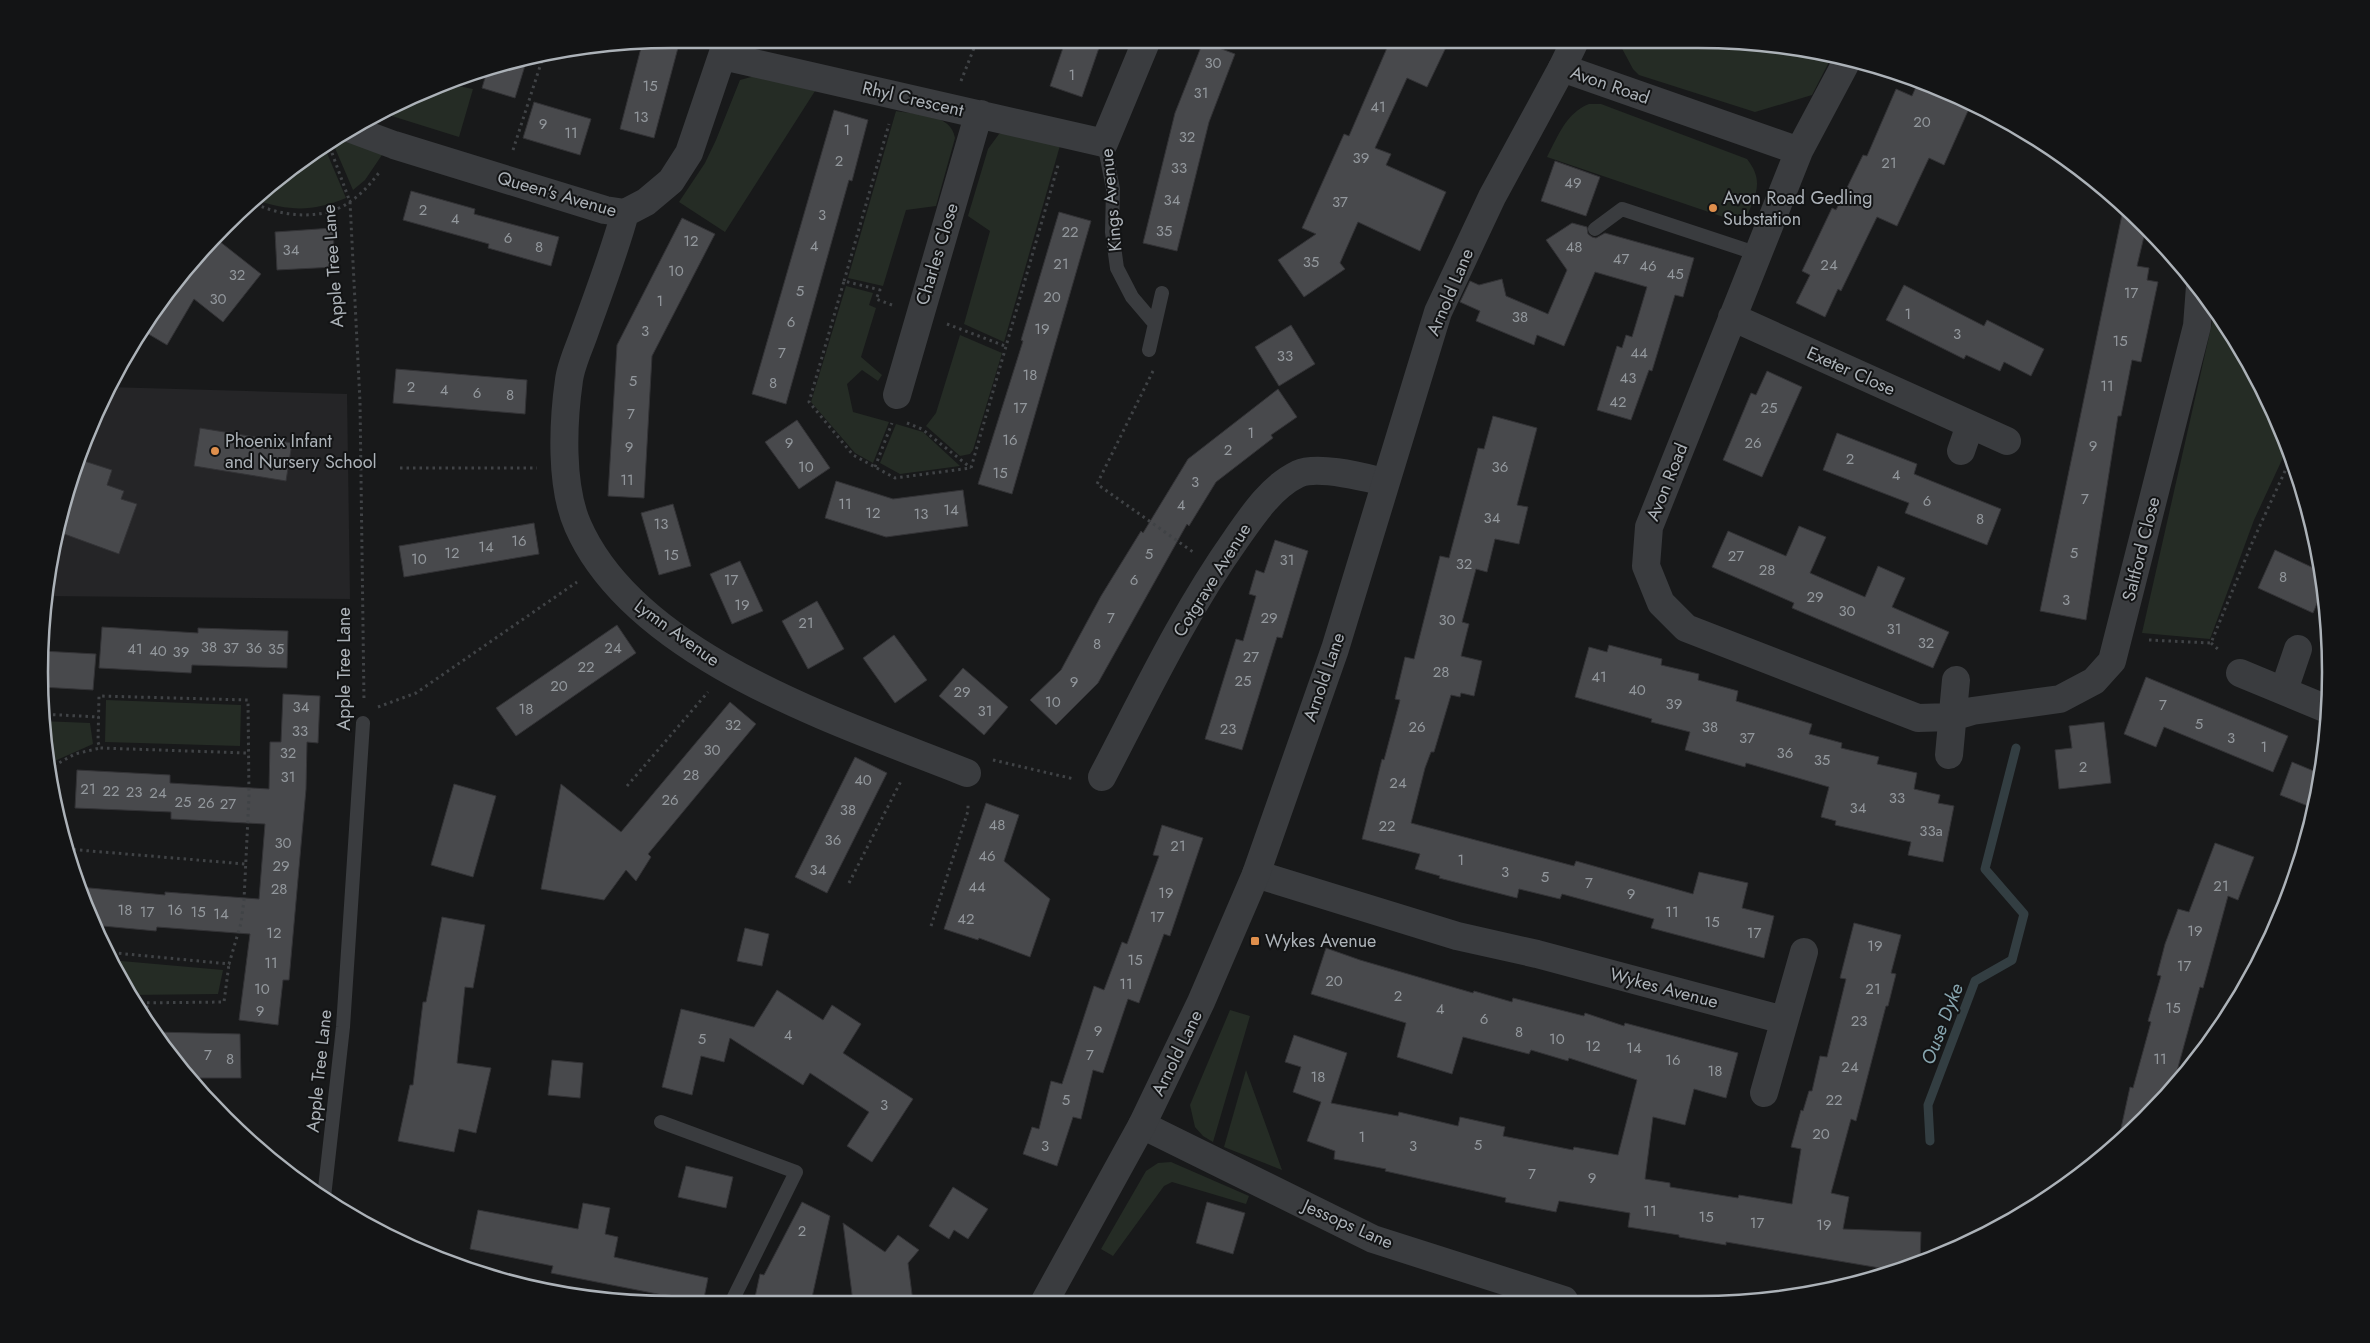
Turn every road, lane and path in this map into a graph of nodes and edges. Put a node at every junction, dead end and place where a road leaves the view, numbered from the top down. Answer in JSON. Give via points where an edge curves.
{"nodes":[{"id":1,"x":974,"y":48,"type":"edge"},
{"id":2,"x":1144,"y":48,"type":"edge"},
{"id":3,"x":1572,"y":48,"type":"edge"},
{"id":4,"x":724,"y":50,"type":"edge"},
{"id":5,"x":542,"y":61,"type":"edge"},
{"id":6,"x":1845,"y":65,"type":"edge"},
{"id":7,"x":1562,"y":68,"type":"junction"},
{"id":8,"x":953,"y":107,"type":"junction"},
{"id":9,"x":981,"y":114,"type":"junction"},
{"id":10,"x":887,"y":130,"type":"dead end"},
{"id":11,"x":358,"y":132,"type":"edge"},
{"id":12,"x":1104,"y":143,"type":"junction"},
{"id":13,"x":394,"y":144,"type":"junction"},
{"id":14,"x":1799,"y":151,"type":"junction"},
{"id":15,"x":332,"y":152,"type":"dead end"},
{"id":16,"x":502,"y":178,"type":"junction"},
{"id":17,"x":350,"y":202,"type":"junction"},
{"id":18,"x":257,"y":205,"type":"edge"},
{"id":19,"x":625,"y":213,"type":"junction"},
{"id":20,"x":1595,"y":229,"type":"dead end"},
{"id":21,"x":1758,"y":254,"type":"junction"},
{"id":22,"x":844,"y":282,"type":"dead end"},
{"id":23,"x":880,"y":290,"type":"dead end"},
{"id":24,"x":1162,"y":292,"type":"dead end"},
{"id":25,"x":2199,"y":299,"type":"edge"},
{"id":26,"x":883,"y":302,"type":"dead end"},
{"id":27,"x":1732,"y":317,"type":"junction"},
{"id":28,"x":1155,"y":324,"type":"junction"},
{"id":29,"x":962,"y":330,"type":"dead end"},
{"id":30,"x":1006,"y":346,"type":"dead end"},
{"id":31,"x":1149,"y":350,"type":"joint"},
{"id":32,"x":895,"y":407,"type":"joint"},
{"id":33,"x":903,"y":422,"type":"dead end"},
{"id":34,"x":1970,"y":425,"type":"junction"},
{"id":35,"x":2007,"y":441,"type":"dead end"},
{"id":36,"x":1961,"y":451,"type":"dead end"},
{"id":37,"x":2287,"y":466,"type":"edge"},
{"id":38,"x":875,"y":467,"type":"dead end"},
{"id":39,"x":400,"y":468,"type":"dead end"},
{"id":40,"x":567,"y":468,"type":"junction"},
{"id":41,"x":971,"y":468,"type":"dead end"},
{"id":42,"x":1384,"y":482,"type":"junction"},
{"id":43,"x":600,"y":566,"type":"junction"},
{"id":44,"x":1216,"y":567,"type":"junction"},
{"id":45,"x":2298,"y":649,"type":"dead end"},
{"id":46,"x":2112,"y":661,"type":"junction"},
{"id":47,"x":732,"y":672,"type":"junction"},
{"id":48,"x":2240,"y":673,"type":"dead end"},
{"id":49,"x":1956,"y":680,"type":"dead end"},
{"id":50,"x":2284,"y":690,"type":"junction"},
{"id":51,"x":2321,"y":706,"type":"edge"},
{"id":52,"x":49,"y":714,"type":"edge"},
{"id":53,"x":1962,"y":714,"type":"junction"},
{"id":54,"x":99,"y":717,"type":"junction"},
{"id":55,"x":364,"y":718,"type":"junction"},
{"id":56,"x":100,"y":748,"type":"junction"},
{"id":57,"x":247,"y":753,"type":"junction"},
{"id":58,"x":918,"y":754,"type":"junction"},
{"id":59,"x":1949,"y":755,"type":"dead end"},
{"id":60,"x":55,"y":765,"type":"edge"},
{"id":61,"x":967,"y":773,"type":"junction"},
{"id":62,"x":1102,"y":777,"type":"joint"},
{"id":63,"x":627,"y":786,"type":"dead end"},
{"id":64,"x":74,"y":850,"type":"edge"},
{"id":65,"x":245,"y":864,"type":"junction"},
{"id":66,"x":1256,"y":874,"type":"junction"},
{"id":67,"x":849,"y":883,"type":"dead end"},
{"id":68,"x":931,"y":926,"type":"dead end"},
{"id":69,"x":1804,"y":952,"type":"dead end"},
{"id":70,"x":115,"y":953,"type":"edge"},
{"id":71,"x":229,"y":964,"type":"junction"},
{"id":72,"x":143,"y":1003,"type":"edge"},
{"id":73,"x":147,"y":1003,"type":"junction"},
{"id":74,"x":147,"y":1009,"type":"edge"},
{"id":75,"x":1784,"y":1020,"type":"junction"},
{"id":76,"x":1764,"y":1093,"type":"dead end"},
{"id":77,"x":661,"y":1122,"type":"dead end"},
{"id":78,"x":1142,"y":1125,"type":"junction"},
{"id":79,"x":325,"y":1190,"type":"edge"},
{"id":80,"x":735,"y":1296,"type":"edge"},
{"id":81,"x":1047,"y":1296,"type":"edge"},
{"id":82,"x":1551,"y":1296,"type":"edge"}],
"edges":[{"from":1,"to":8,"type":"path"},
{"from":2,"to":12,"type":"street","name":"Kings Avenue"},
{"from":3,"to":7,"type":"street","name":"Arnold Lane"},
{"from":4,"to":8,"type":"street","name":"Rhyl Crescent"},
{"from":4,"to":19,"type":"street","name":"Queen's Avenue","via":[[684,160],[671,181],[646,202]]},
{"from":5,"to":16,"type":"path"},
{"from":6,"to":14,"type":"street","name":"Avon Road"},
{"from":7,"to":14,"type":"street","name":"Avon Road"},
{"from":7,"to":42,"type":"street","name":"Arnold Lane","via":[[1492,197],[1438,312]]},
{"from":8,"to":9,"type":"street","name":"Rhyl Crescent"},
{"from":9,"to":12,"type":"street","name":"Rhyl Crescent"},
{"from":9,"to":32,"type":"street","name":"Charles Close","via":[[973,132]]},
{"from":10,"to":22,"type":"path"},
{"from":11,"to":13,"type":"street","name":"Queen's Avenue"},
{"from":12,"to":28,"type":"lane","name":"Kings Avenue","via":[[1113,190],[1112,232],[1117,268],[1132,297]]},
{"from":13,"to":16,"type":"street","name":"Queen's Avenue"},
{"from":13,"to":17,"type":"path","via":[[388,161]]},
{"from":14,"to":21,"type":"street","name":"Avon Road"},
{"from":15,"to":17,"type":"path","name":"Apple Tree Lane"},
{"from":16,"to":19,"type":"street","name":"Queen's Avenue","via":[[605,210]]},
{"from":17,"to":18,"type":"path","via":[[317,214],[288,215]]},
{"from":17,"to":55,"type":"path","name":"Apple Tree Lane","via":[[360,402]]},
{"from":19,"to":40,"type":"street","name":"Lymn Avenue","via":[[569,377],[564,446]]},
{"from":20,"to":21,"type":"lane","via":[[1622,209]]},
{"from":21,"to":27,"type":"street","name":"Avon Road"},
{"from":23,"to":26,"type":"path","via":[[876,300]]},
{"from":24,"to":28,"type":"lane"},
{"from":25,"to":46,"type":"street","name":"Saltford Close","via":[[2197,326]]},
{"from":27,"to":34,"type":"street","name":"Exeter Close"},
{"from":27,"to":53,"type":"street","name":"Avon Road","via":[[1649,527],[1646,566],[1661,603],[1686,628],[1918,718]]},
{"from":28,"to":31,"type":"lane"},
{"from":29,"to":30,"type":"path"},
{"from":31,"to":44,"type":"path","via":[[1155,368],[1097,484]]},
{"from":32,"to":38,"type":"path"},
{"from":33,"to":41,"type":"path","via":[[922,429]]},
{"from":34,"to":35,"type":"street","name":"Exeter Close"},
{"from":34,"to":36,"type":"street"},
{"from":37,"to":46,"type":"path","via":[[2211,643],[2132,639]]},
{"from":39,"to":40,"type":"path"},
{"from":40,"to":43,"type":"street","name":"Lymn Avenue","via":[[577,525]]},
{"from":42,"to":44,"type":"street","name":"Cotgrave Avenue","via":[[1322,470],[1299,474],[1258,508]]},
{"from":42,"to":66,"type":"street","name":"Arnold Lane","via":[[1335,649]]},
{"from":43,"to":47,"type":"street","name":"Lymn Avenue","via":[[627,597],[663,628]]},
{"from":43,"to":55,"type":"path","via":[[416,693]]},
{"from":44,"to":62,"type":"street","name":"Cotgrave Avenue","via":[[1181,626]]},
{"from":45,"to":50,"type":"street"},
{"from":46,"to":53,"type":"street","name":"Saltford Close","via":[[2094,681],[2060,699]]},
{"from":47,"to":58,"type":"street","name":"Lymn Avenue","via":[[824,716]]},
{"from":47,"to":63,"type":"path","via":[[718,679]]},
{"from":48,"to":50,"type":"street"},
{"from":49,"to":53,"type":"street"},
{"from":50,"to":51,"type":"street"},
{"from":52,"to":54,"type":"path"},
{"from":53,"to":59,"type":"street"},
{"from":54,"to":56,"type":"path"},
{"from":54,"to":57,"type":"path","via":[[99,696],[248,700]]},
{"from":55,"to":79,"type":"lane","name":"Apple Tree Lane","via":[[343,1027]]},
{"from":56,"to":57,"type":"path"},
{"from":56,"to":60,"type":"path","via":[[75,754]]},
{"from":57,"to":65,"type":"path","via":[[249,796]]},
{"from":58,"to":61,"type":"street","name":"Lymn Avenue"},
{"from":58,"to":67,"type":"path"},
{"from":61,"to":62,"type":"path","via":[[990,759],[1078,780]]},
{"from":61,"to":68,"type":"path","via":[[968,811]]},
{"from":64,"to":65,"type":"path"},
{"from":65,"to":71,"type":"path","via":[[241,923]]},
{"from":66,"to":75,"type":"street","name":"Wykes Avenue","via":[[1457,936]]},
{"from":66,"to":78,"type":"street","name":"Arnold Lane","via":[[1201,1002]]},
{"from":69,"to":75,"type":"street"},
{"from":70,"to":71,"type":"path"},
{"from":71,"to":73,"type":"path","via":[[224,1002]]},
{"from":72,"to":73,"type":"path"},
{"from":73,"to":74,"type":"path"},
{"from":75,"to":76,"type":"street"},
{"from":77,"to":80,"type":"lane","via":[[796,1172]]},
{"from":78,"to":81,"type":"street","name":"Arnold Lane"},
{"from":78,"to":82,"type":"street","name":"Jessops Lane","via":[[1373,1239]]}]}
